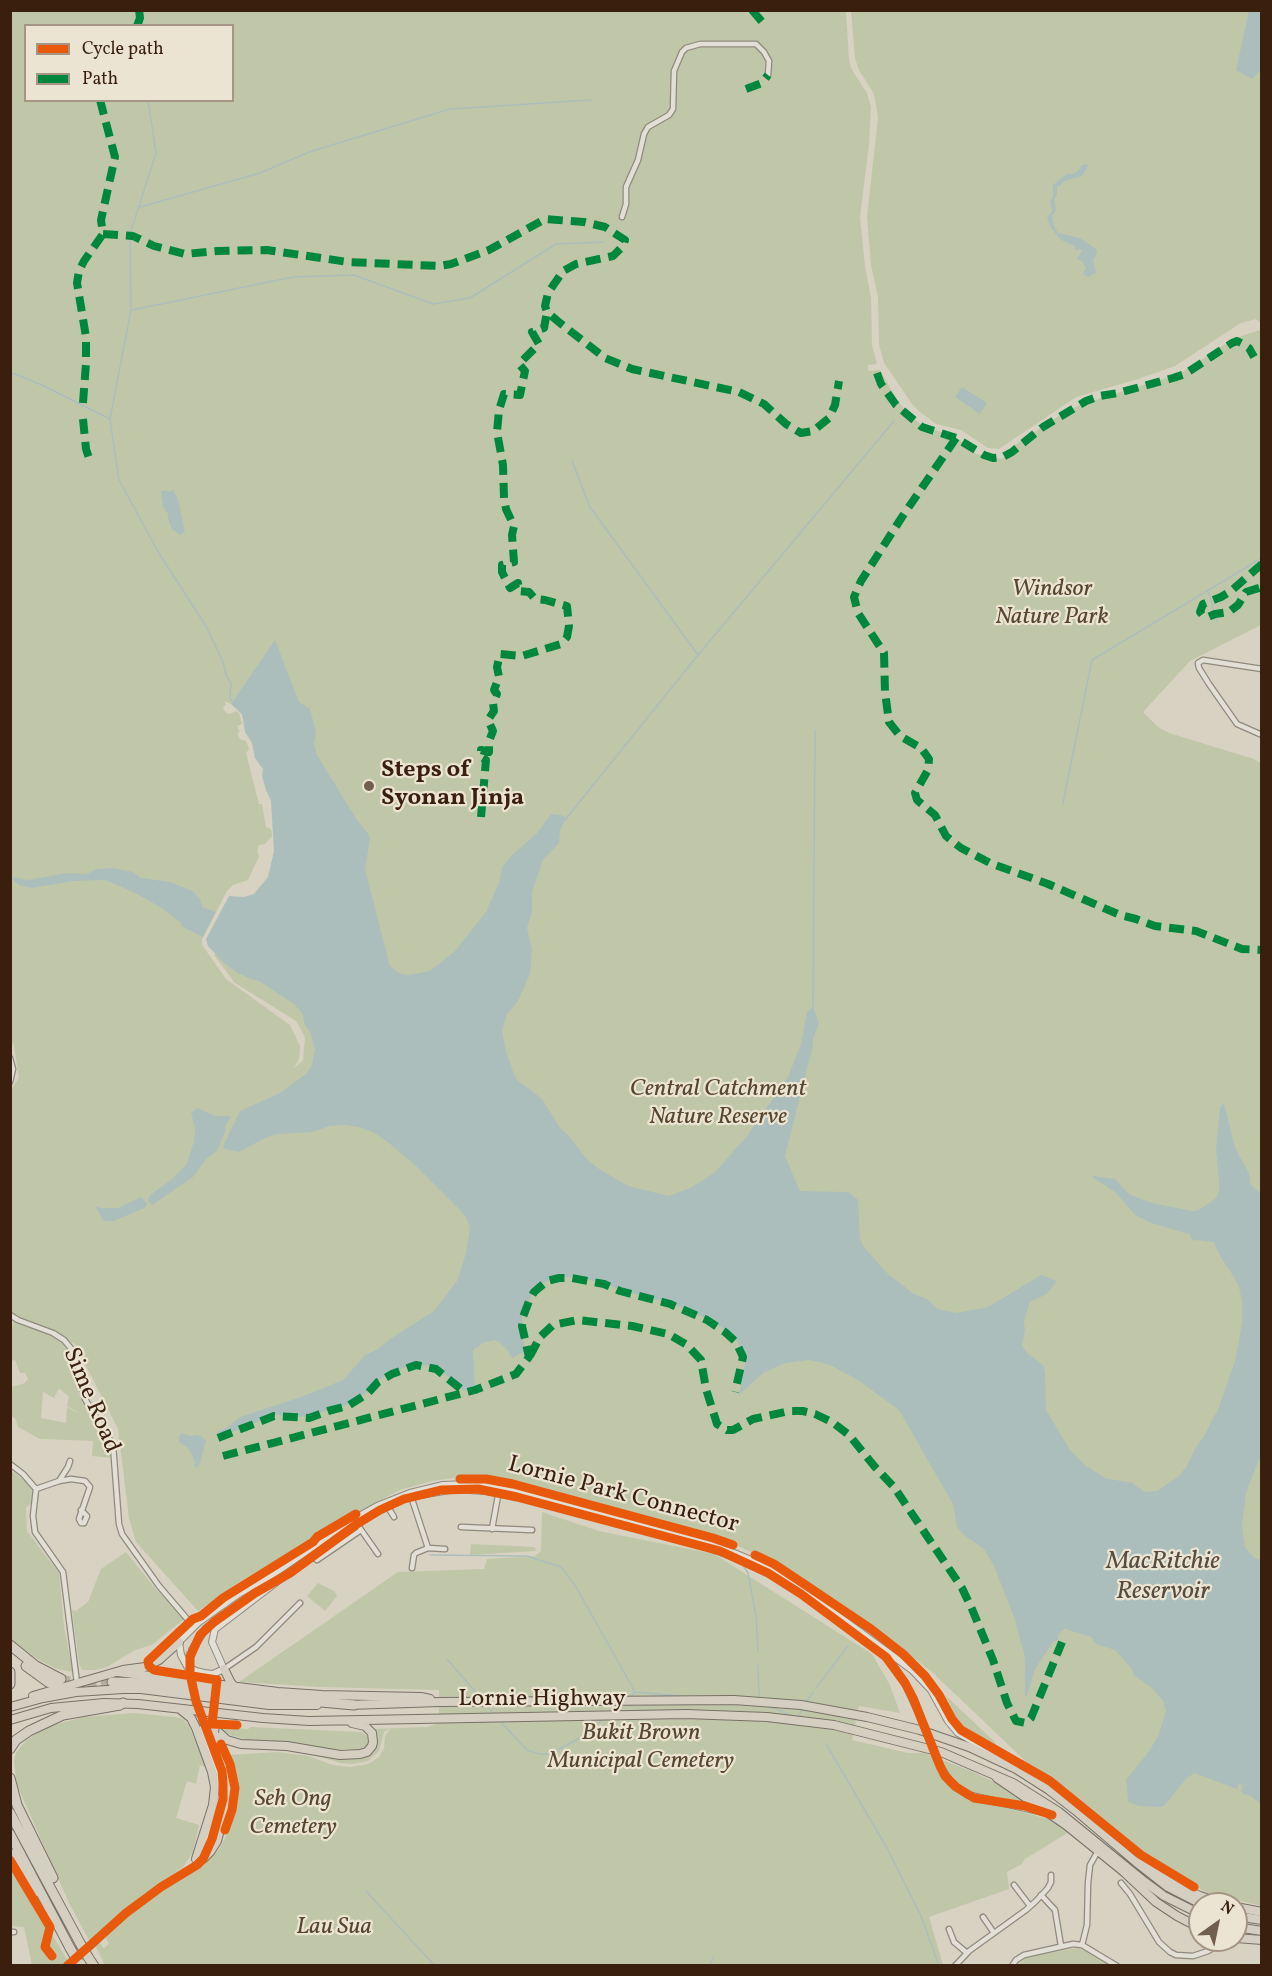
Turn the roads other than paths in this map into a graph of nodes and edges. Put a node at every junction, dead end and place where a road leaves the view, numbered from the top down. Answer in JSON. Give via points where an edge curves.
{"nodes":[{"id":1,"x":768,"y":75,"type":"dead end"},
{"id":2,"x":622,"y":217,"type":"dead end"},
{"id":3,"x":1262,"y":669,"type":"edge"},
{"id":4,"x":1262,"y":735,"type":"edge"},
{"id":5,"x":10,"y":1058,"type":"edge"},
{"id":6,"x":10,"y":1082,"type":"edge"},
{"id":7,"x":10,"y":1314,"type":"edge"},
{"id":8,"x":70,"y":1461,"type":"dead end"},
{"id":9,"x":10,"y":1464,"type":"edge"},
{"id":10,"x":59,"y":1481,"type":"junction"},
{"id":11,"x":36,"y":1489,"type":"junction"},
{"id":12,"x":499,"y":1490,"type":"junction"},
{"id":13,"x":410,"y":1495,"type":"junction"},
{"id":14,"x":386,"y":1504,"type":"junction"},
{"id":15,"x":81,"y":1510,"type":"dead end"},
{"id":16,"x":368,"y":1514,"type":"junction"},
{"id":17,"x":394,"y":1517,"type":"dead end"},
{"id":18,"x":359,"y":1527,"type":"junction"},
{"id":19,"x":461,"y":1527,"type":"dead end"},
{"id":20,"x":492,"y":1529,"type":"junction"},
{"id":21,"x":349,"y":1530,"type":"junction"},
{"id":22,"x":532,"y":1530,"type":"dead end"},
{"id":23,"x":664,"y":1533,"type":"junction"},
{"id":24,"x":349,"y":1538,"type":"junction"},
{"id":25,"x":428,"y":1548,"type":"junction"},
{"id":26,"x":445,"y":1549,"type":"dead end"},
{"id":27,"x":311,"y":1553,"type":"junction"},
{"id":28,"x":378,"y":1554,"type":"dead end"},
{"id":29,"x":412,"y":1568,"type":"dead end"},
{"id":30,"x":269,"y":1577,"type":"junction"},
{"id":31,"x":283,"y":1577,"type":"junction"},
{"id":32,"x":300,"y":1603,"type":"dead end"},
{"id":33,"x":197,"y":1625,"type":"junction"},
{"id":34,"x":179,"y":1642,"type":"junction"},
{"id":35,"x":10,"y":1646,"type":"edge"},
{"id":36,"x":10,"y":1653,"type":"edge"},
{"id":37,"x":219,"y":1659,"type":"junction"},
{"id":38,"x":10,"y":1672,"type":"edge"},
{"id":39,"x":118,"y":1672,"type":"junction"},
{"id":40,"x":226,"y":1673,"type":"junction"},
{"id":41,"x":213,"y":1674,"type":"junction"},
{"id":42,"x":112,"y":1682,"type":"tunnel mouth"},
{"id":43,"x":61,"y":1683,"type":"junction"},
{"id":44,"x":77,"y":1683,"type":"junction"},
{"id":45,"x":10,"y":1684,"type":"edge"},
{"id":46,"x":218,"y":1684,"type":"junction"},
{"id":47,"x":235,"y":1687,"type":"junction"},
{"id":48,"x":442,"y":1702,"type":"junction"},
{"id":49,"x":123,"y":1703,"type":"junction"},
{"id":50,"x":20,"y":1704,"type":"junction"},
{"id":51,"x":354,"y":1705,"type":"junction"},
{"id":52,"x":10,"y":1707,"type":"edge"},
{"id":53,"x":179,"y":1708,"type":"junction"},
{"id":54,"x":232,"y":1715,"type":"junction"},
{"id":55,"x":921,"y":1718,"type":"tunnel mouth"},
{"id":56,"x":10,"y":1720,"type":"edge"},
{"id":57,"x":334,"y":1720,"type":"junction"},
{"id":58,"x":209,"y":1727,"type":"junction"},
{"id":59,"x":10,"y":1749,"type":"edge"},
{"id":60,"x":940,"y":1767,"type":"tunnel mouth"},
{"id":61,"x":1016,"y":1769,"type":"junction"},
{"id":62,"x":988,"y":1771,"type":"junction"},
{"id":63,"x":10,"y":1778,"type":"edge"},
{"id":64,"x":10,"y":1793,"type":"edge"},
{"id":65,"x":14,"y":1809,"type":"edge"},
{"id":66,"x":1053,"y":1815,"type":"junction"},
{"id":67,"x":1091,"y":1823,"type":"junction"},
{"id":68,"x":10,"y":1834,"type":"edge"},
{"id":69,"x":1098,"y":1851,"type":"junction"},
{"id":70,"x":10,"y":1853,"type":"edge"},
{"id":71,"x":199,"y":1859,"type":"junction"},
{"id":72,"x":1133,"y":1865,"type":"junction"},
{"id":73,"x":1051,"y":1875,"type":"dead end"},
{"id":74,"x":1121,"y":1883,"type":"dead end"},
{"id":75,"x":1014,"y":1885,"type":"dead end"},
{"id":76,"x":1192,"y":1892,"type":"edge"},
{"id":77,"x":1041,"y":1895,"type":"junction"},
{"id":78,"x":1188,"y":1897,"type":"edge"},
{"id":79,"x":46,"y":1902,"type":"junction"},
{"id":80,"x":1030,"y":1906,"type":"junction"},
{"id":81,"x":1188,"y":1908,"type":"edge"},
{"id":82,"x":983,"y":1917,"type":"dead end"},
{"id":83,"x":1188,"y":1922,"type":"edge"},
{"id":84,"x":949,"y":1929,"type":"dead end"},
{"id":85,"x":994,"y":1933,"type":"junction"},
{"id":86,"x":1082,"y":1945,"type":"junction"},
{"id":87,"x":1061,"y":1946,"type":"junction"},
{"id":88,"x":1208,"y":1952,"type":"edge"},
{"id":89,"x":88,"y":1953,"type":"edge"},
{"id":90,"x":967,"y":1953,"type":"junction"},
{"id":91,"x":74,"y":1964,"type":"edge"},
{"id":92,"x":955,"y":1965,"type":"edge"},
{"id":93,"x":1012,"y":1965,"type":"edge"},
{"id":94,"x":1117,"y":1965,"type":"edge"}],
"edges":[{"from":1,"to":2,"type":"street","via":[[767,56],[756,44],[700,44],[686,48],[674,71],[673,109],[644,134],[626,188]]},
{"from":3,"to":4,"type":"street","via":[[1203,660],[1198,663],[1238,724]]},
{"from":5,"to":6,"type":"street"},
{"from":7,"to":33,"type":"street","name":"Sime Road","via":[[53,1333],[74,1352],[85,1399],[113,1445],[122,1534],[157,1582]]},
{"from":8,"to":10,"type":"street"},
{"from":9,"to":11,"type":"street"},
{"from":10,"to":11,"type":"street"},
{"from":10,"to":15,"type":"street","via":[[82,1480],[88,1484]]},
{"from":11,"to":44,"type":"street","via":[[33,1527],[63,1572]]},
{"from":12,"to":13,"type":"street","via":[[450,1485]]},
{"from":12,"to":20,"type":"street"},
{"from":12,"to":23,"type":"street"},
{"from":13,"to":14,"type":"street"},
{"from":13,"to":25,"type":"street"},
{"from":14,"to":16,"type":"street"},
{"from":14,"to":17,"type":"street"},
{"from":16,"to":18,"type":"street"},
{"from":16,"to":27,"type":"street"},
{"from":18,"to":21,"type":"street"},
{"from":18,"to":24,"type":"street"},
{"from":18,"to":28,"type":"street"},
{"from":19,"to":20,"type":"street"},
{"from":20,"to":22,"type":"street"},
{"from":21,"to":24,"type":"street"},
{"from":21,"to":27,"type":"street"},
{"from":23,"to":55,"type":"street","via":[[720,1551],[768,1573],[871,1644],[900,1674]]},
{"from":23,"to":61,"type":"street","via":[[710,1543],[741,1555],[803,1590],[912,1670],[931,1690],[958,1734]]},
{"from":24,"to":27,"type":"street","via":[[317,1560]]},
{"from":25,"to":26,"type":"street"},
{"from":25,"to":29,"type":"street","via":[[414,1555]]},
{"from":27,"to":30,"type":"street"},
{"from":27,"to":31,"type":"street"},
{"from":30,"to":31,"type":"street","via":[[203,1628],[191,1649],[214,1622]]},
{"from":30,"to":33,"type":"street"},
{"from":31,"to":37,"type":"street","via":[[215,1629],[212,1642]]},
{"from":32,"to":40,"type":"street"},
{"from":33,"to":34,"type":"street"},
{"from":34,"to":39,"type":"highway","via":[[149,1666]]},
{"from":34,"to":41,"type":"street","via":[[187,1666]]},
{"from":35,"to":43,"type":"highway"},
{"from":36,"to":43,"type":"highway","via":[[42,1678]]},
{"from":37,"to":40,"type":"street"},
{"from":37,"to":41,"type":"street"},
{"from":38,"to":45,"type":"highway"},
{"from":39,"to":44,"type":"highway"},
{"from":39,"to":46,"type":"highway"},
{"from":40,"to":41,"type":"street"},
{"from":40,"to":46,"type":"highway"},
{"from":40,"to":47,"type":"highway"},
{"from":42,"to":51,"type":"highway"},
{"from":43,"to":44,"type":"highway"},
{"from":43,"to":50,"type":"highway"},
{"from":46,"to":47,"type":"highway"},
{"from":47,"to":48,"type":"highway","via":[[322,1695],[421,1697]]},
{"from":48,"to":51,"type":"highway","name":"Lornie Highway"},
{"from":48,"to":61,"type":"highway","name":"Lornie Highway","via":[[734,1700],[801,1705],[920,1730]]},
{"from":49,"to":53,"type":"highway","name":"Lornie Highway"},
{"from":49,"to":56,"type":"highway","name":"Lornie Highway","via":[[60,1707]]},
{"from":49,"to":59,"type":"highway","via":[[63,1715],[29,1731]]},
{"from":50,"to":51,"type":"highway","name":"Lornie Highway","via":[[76,1692],[141,1689],[269,1705]]},
{"from":50,"to":52,"type":"highway"},
{"from":53,"to":54,"type":"highway","name":"Lornie Highway"},
{"from":53,"to":71,"type":"highway","via":[[196,1728],[215,1787]]},
{"from":54,"to":57,"type":"highway","name":"Lornie Highway"},
{"from":54,"to":58,"type":"highway"},
{"from":57,"to":58,"type":"highway","via":[[368,1728],[374,1738],[370,1749],[347,1755],[241,1744],[227,1740]]},
{"from":57,"to":62,"type":"highway","name":"Lornie Highway","via":[[733,1715],[798,1720],[941,1752]]},
{"from":58,"to":71,"type":"highway","via":[[228,1775],[229,1797],[217,1841]]},
{"from":60,"to":66,"type":"street","via":[[951,1783],[968,1796]]},
{"from":61,"to":67,"type":"highway","name":"Lornie Highway"},
{"from":62,"to":66,"type":"main road"},
{"from":62,"to":72,"type":"highway","name":"Lornie Highway","via":[[1037,1796]]},
{"from":63,"to":65,"type":"highway"},
{"from":64,"to":65,"type":"highway"},
{"from":65,"to":89,"type":"highway","via":[[56,1884],[60,1904]]},
{"from":66,"to":69,"type":"main road"},
{"from":67,"to":72,"type":"highway","name":"Lornie Highway"},
{"from":67,"to":76,"type":"main road"},
{"from":68,"to":79,"type":"highway"},
{"from":69,"to":83,"type":"main road","via":[[1156,1902]]},
{"from":69,"to":86,"type":"street","via":[[1090,1865]]},
{"from":70,"to":79,"type":"highway"},
{"from":71,"to":89,"type":"street","via":[[126,1913]]},
{"from":72,"to":78,"type":"highway"},
{"from":72,"to":81,"type":"highway","via":[[1164,1896]]},
{"from":73,"to":77,"type":"street","via":[[1051,1882]]},
{"from":74,"to":88,"type":"street","via":[[1159,1942],[1170,1952],[1193,1956]]},
{"from":75,"to":80,"type":"street"},
{"from":77,"to":80,"type":"street"},
{"from":77,"to":87,"type":"street","via":[[1055,1910]]},
{"from":79,"to":91,"type":"highway","bridge":true},
{"from":80,"to":85,"type":"street"},
{"from":82,"to":85,"type":"street"},
{"from":84,"to":90,"type":"street","via":[[954,1942]]},
{"from":85,"to":90,"type":"street"},
{"from":86,"to":87,"type":"street"},
{"from":86,"to":94,"type":"street"},
{"from":87,"to":93,"type":"street","via":[[1024,1955]]},
{"from":90,"to":92,"type":"street"}]}
